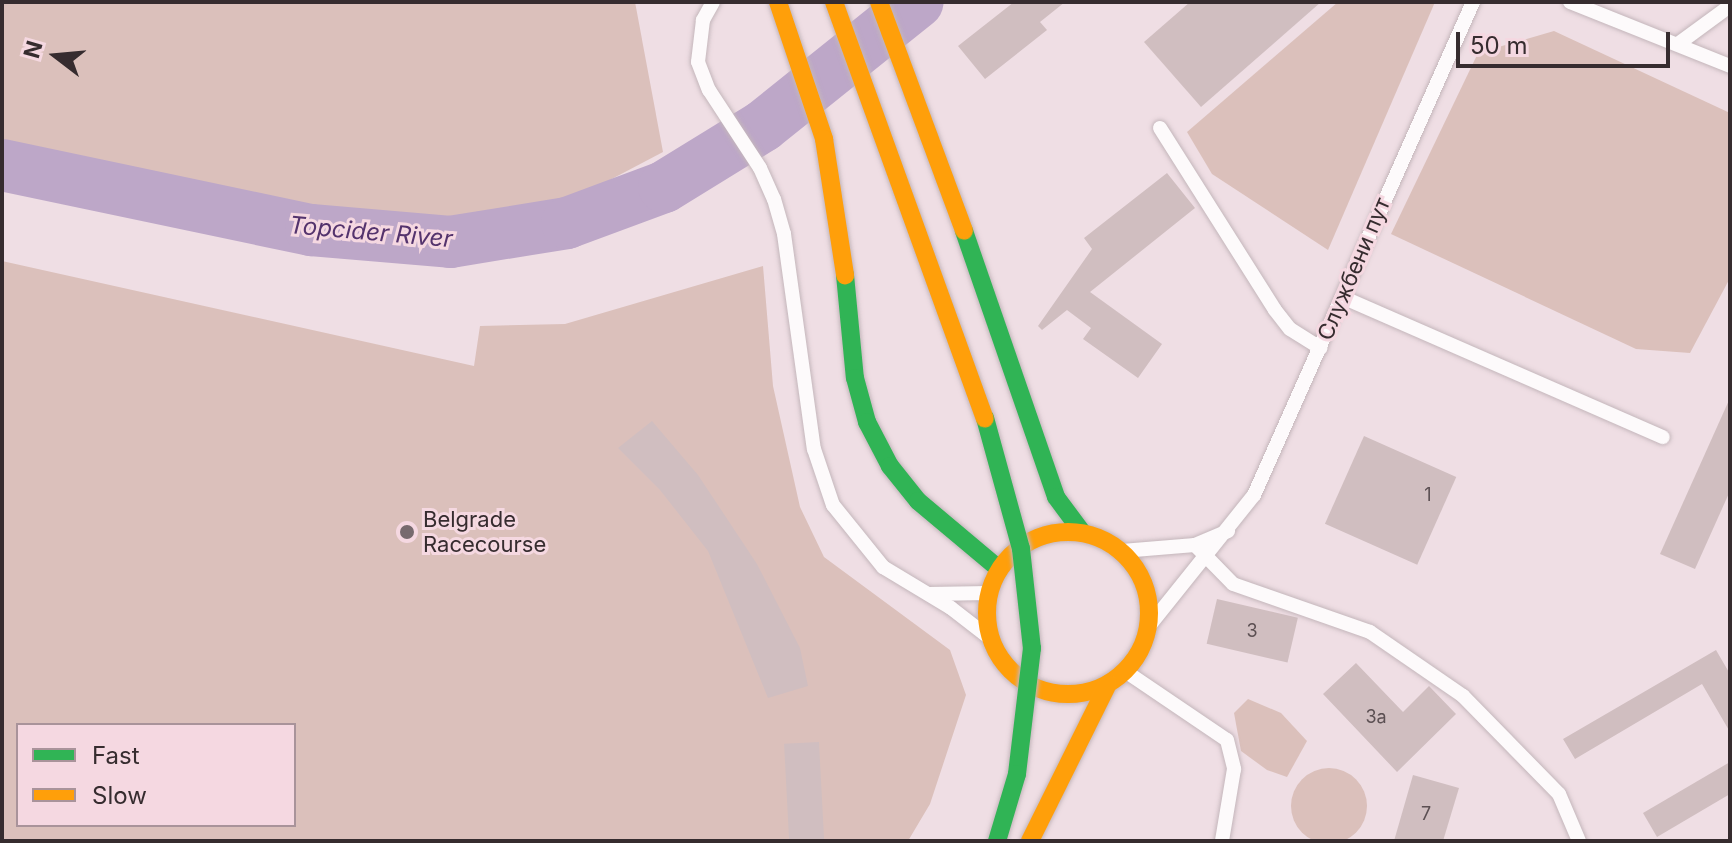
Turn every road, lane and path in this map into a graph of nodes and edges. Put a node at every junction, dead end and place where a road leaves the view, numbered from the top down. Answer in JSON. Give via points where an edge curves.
{"nodes":[{"id":1,"x":713,"y":2,"type":"edge"},
{"id":2,"x":778,"y":2,"type":"edge"},
{"id":3,"x":834,"y":2,"type":"edge"},
{"id":4,"x":879,"y":2,"type":"edge"},
{"id":5,"x":1473,"y":2,"type":"edge"},
{"id":6,"x":1570,"y":2,"type":"edge"},
{"id":7,"x":1730,"y":6,"type":"edge"},
{"id":8,"x":1678,"y":44,"type":"junction"},
{"id":9,"x":1730,"y":66,"type":"edge"},
{"id":10,"x":1160,"y":128,"type":"dead end"},
{"id":11,"x":1342,"y":297,"type":"junction"},
{"id":12,"x":1320,"y":348,"type":"junction"},
{"id":13,"x":1663,"y":437,"type":"dead end"},
{"id":14,"x":1229,"y":531,"type":"junction"},
{"id":15,"x":1082,"y":532,"type":"junction"},
{"id":16,"x":1195,"y":545,"type":"junction"},
{"id":17,"x":1122,"y":551,"type":"junction"},
{"id":18,"x":1207,"y":559,"type":"junction"},
{"id":19,"x":999,"y":569,"type":"junction"},
{"id":20,"x":924,"y":593,"type":"junction"},
{"id":21,"x":989,"y":593,"type":"junction"},
{"id":22,"x":1149,"y":626,"type":"junction"},
{"id":23,"x":991,"y":639,"type":"junction"},
{"id":24,"x":1125,"y":671,"type":"junction"},
{"id":25,"x":1025,"y":682,"type":"junction"},
{"id":26,"x":1108,"y":684,"type":"junction"},
{"id":27,"x":1044,"y":732,"type":"dead end"},
{"id":28,"x":1049,"y":758,"type":"dead end"},
{"id":29,"x":1030,"y":840,"type":"edge"},
{"id":30,"x":997,"y":841,"type":"edge"},
{"id":31,"x":1222,"y":841,"type":"edge"},
{"id":32,"x":1579,"y":841,"type":"edge"}],
"edges":[{"from":1,"to":20,"type":"lane","via":[[697,43],[703,78],[760,168],[784,234],[805,399],[825,485],[867,551]]},
{"from":2,"to":19,"type":"main road","via":[[824,139],[837,198],[855,378],[877,445],[903,484]]},
{"from":3,"to":30,"type":"main road","bridge":true,"via":[[994,443],[1021,549],[1032,648],[1029,704],[1017,774]]},
{"from":4,"to":15,"type":"main road","via":[[1007,347],[1056,497]]},
{"from":5,"to":11,"type":"lane","name":"Службени пут"},
{"from":6,"to":8,"type":"lane"},
{"from":7,"to":8,"type":"lane"},
{"from":8,"to":9,"type":"lane"},
{"from":10,"to":12,"type":"lane","via":[[1275,310],[1290,329]]},
{"from":11,"to":12,"type":"lane","name":"Службени пут"},
{"from":11,"to":13,"type":"lane"},
{"from":12,"to":14,"type":"lane","name":"Службени пут","via":[[1254,495]]},
{"from":14,"to":16,"type":"lane"},
{"from":14,"to":18,"type":"lane","name":"Службени пут"},
{"from":15,"to":17,"type":"main road"},
{"from":15,"to":19,"type":"main road","via":[[1040,536]]},
{"from":16,"to":17,"type":"lane"},
{"from":16,"to":18,"type":"lane"},
{"from":17,"to":22,"type":"main road","via":[[1145,585]]},
{"from":18,"to":22,"type":"lane","name":"Службени пут"},
{"from":18,"to":32,"type":"lane","via":[[1233,584],[1370,632],[1463,696],[1559,794]]},
{"from":19,"to":21,"type":"main road"},
{"from":20,"to":21,"type":"lane"},
{"from":20,"to":23,"type":"lane"},
{"from":21,"to":23,"type":"main road"},
{"from":22,"to":24,"type":"main road"},
{"from":23,"to":25,"type":"main road","via":[[1004,664]]},
{"from":24,"to":26,"type":"main road"},
{"from":24,"to":31,"type":"lane","via":[[1227,740],[1234,769]]},
{"from":25,"to":26,"type":"main road","via":[[1066,694]]},
{"from":25,"to":27,"type":"main road"},
{"from":26,"to":29,"type":"main road"},
{"from":28,"to":29,"type":"main road"}]}
